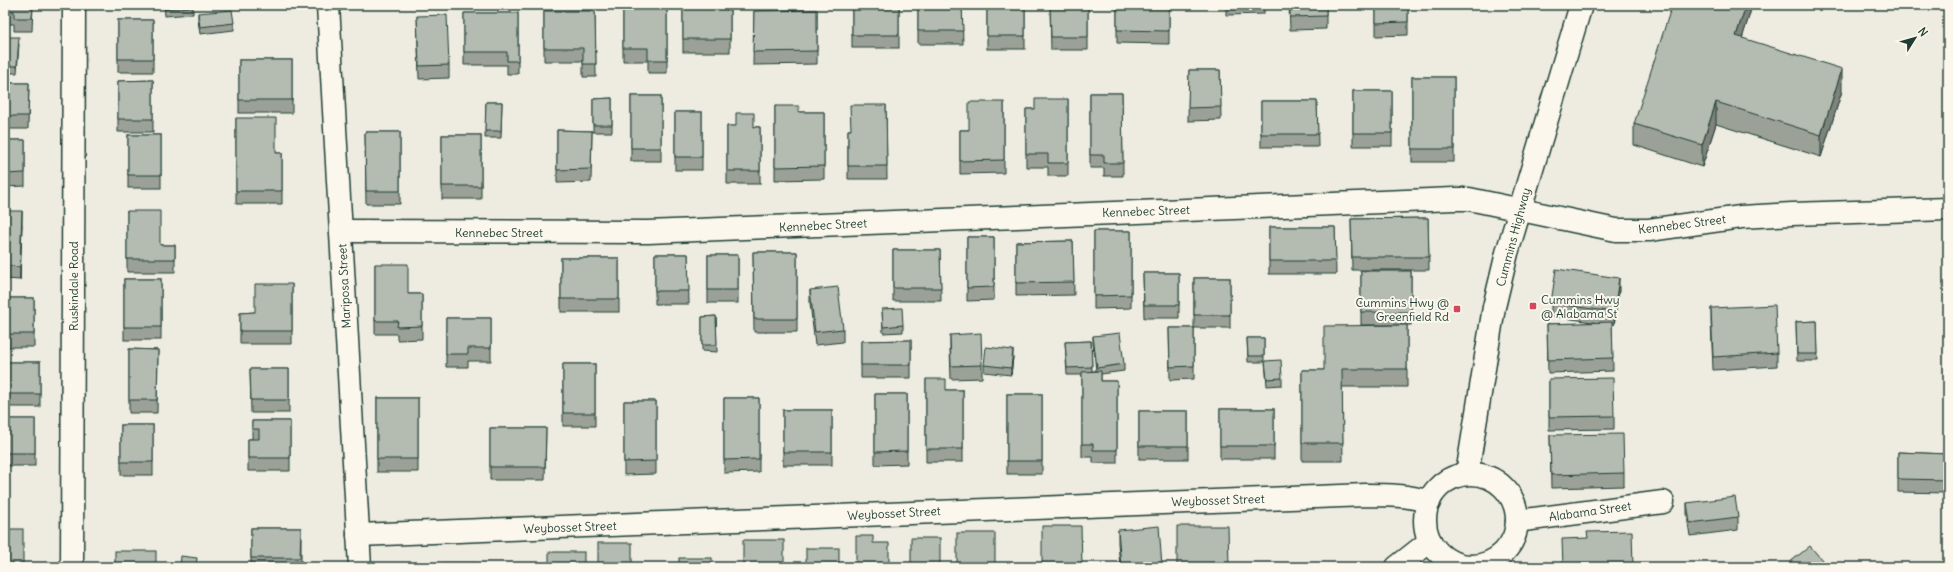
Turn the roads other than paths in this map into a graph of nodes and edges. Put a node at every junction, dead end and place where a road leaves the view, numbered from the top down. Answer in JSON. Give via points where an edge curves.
{"nodes":[{"id":1,"x":74,"y":5,"type":"edge"},
{"id":2,"x":328,"y":5,"type":"edge"},
{"id":3,"x":1581,"y":5,"type":"edge"},
{"id":4,"x":1519,"y":210,"type":"junction"},
{"id":5,"x":1948,"y":210,"type":"edge"},
{"id":6,"x":341,"y":231,"type":"junction"},
{"id":7,"x":1467,"y":474,"type":"junction"},
{"id":8,"x":1429,"y":502,"type":"junction"},
{"id":9,"x":1663,"y":502,"type":"dead end"},
{"id":10,"x":1517,"y":521,"type":"junction"},
{"id":11,"x":358,"y":535,"type":"junction"},
{"id":12,"x":1430,"y":541,"type":"junction"},
{"id":13,"x":1482,"y":566,"type":"edge"},
{"id":14,"x":72,"y":567,"type":"edge"},
{"id":15,"x":360,"y":567,"type":"edge"},
{"id":16,"x":1397,"y":567,"type":"edge"}],
"edges":[{"from":1,"to":14,"type":"street","name":"Ruskindale Road"},
{"from":2,"to":6,"type":"street","name":"Mariposa Street"},
{"from":3,"to":4,"type":"street","name":"Cummins Highway"},
{"from":4,"to":5,"type":"street","name":"Kennebec Street","via":[[1616,230],[1649,230],[1741,217]]},
{"from":4,"to":6,"type":"street","name":"Kennebec Street","via":[[1469,199],[1454,199],[648,232]]},
{"from":4,"to":7,"type":"street","name":"Cummins Highway","via":[[1494,307]]},
{"from":6,"to":11,"type":"street","name":"Mariposa Street"},
{"from":7,"to":8,"type":"street","via":[[1453,478],[1440,486]]},
{"from":7,"to":10,"type":"street","via":[[1483,475],[1508,492],[1515,505]]},
{"from":8,"to":11,"type":"street","name":"Weybosset Street","via":[[1366,495]]},
{"from":8,"to":12,"type":"street","via":[[1426,526]]},
{"from":9,"to":10,"type":"street","name":"Alabama Street"},
{"from":10,"to":13,"type":"street","via":[[1514,536],[1507,549]]},
{"from":11,"to":15,"type":"street","name":"Mariposa Street"},
{"from":12,"to":13,"type":"street","via":[[1439,553],[1452,561]]},
{"from":12,"to":16,"type":"street"}]}
